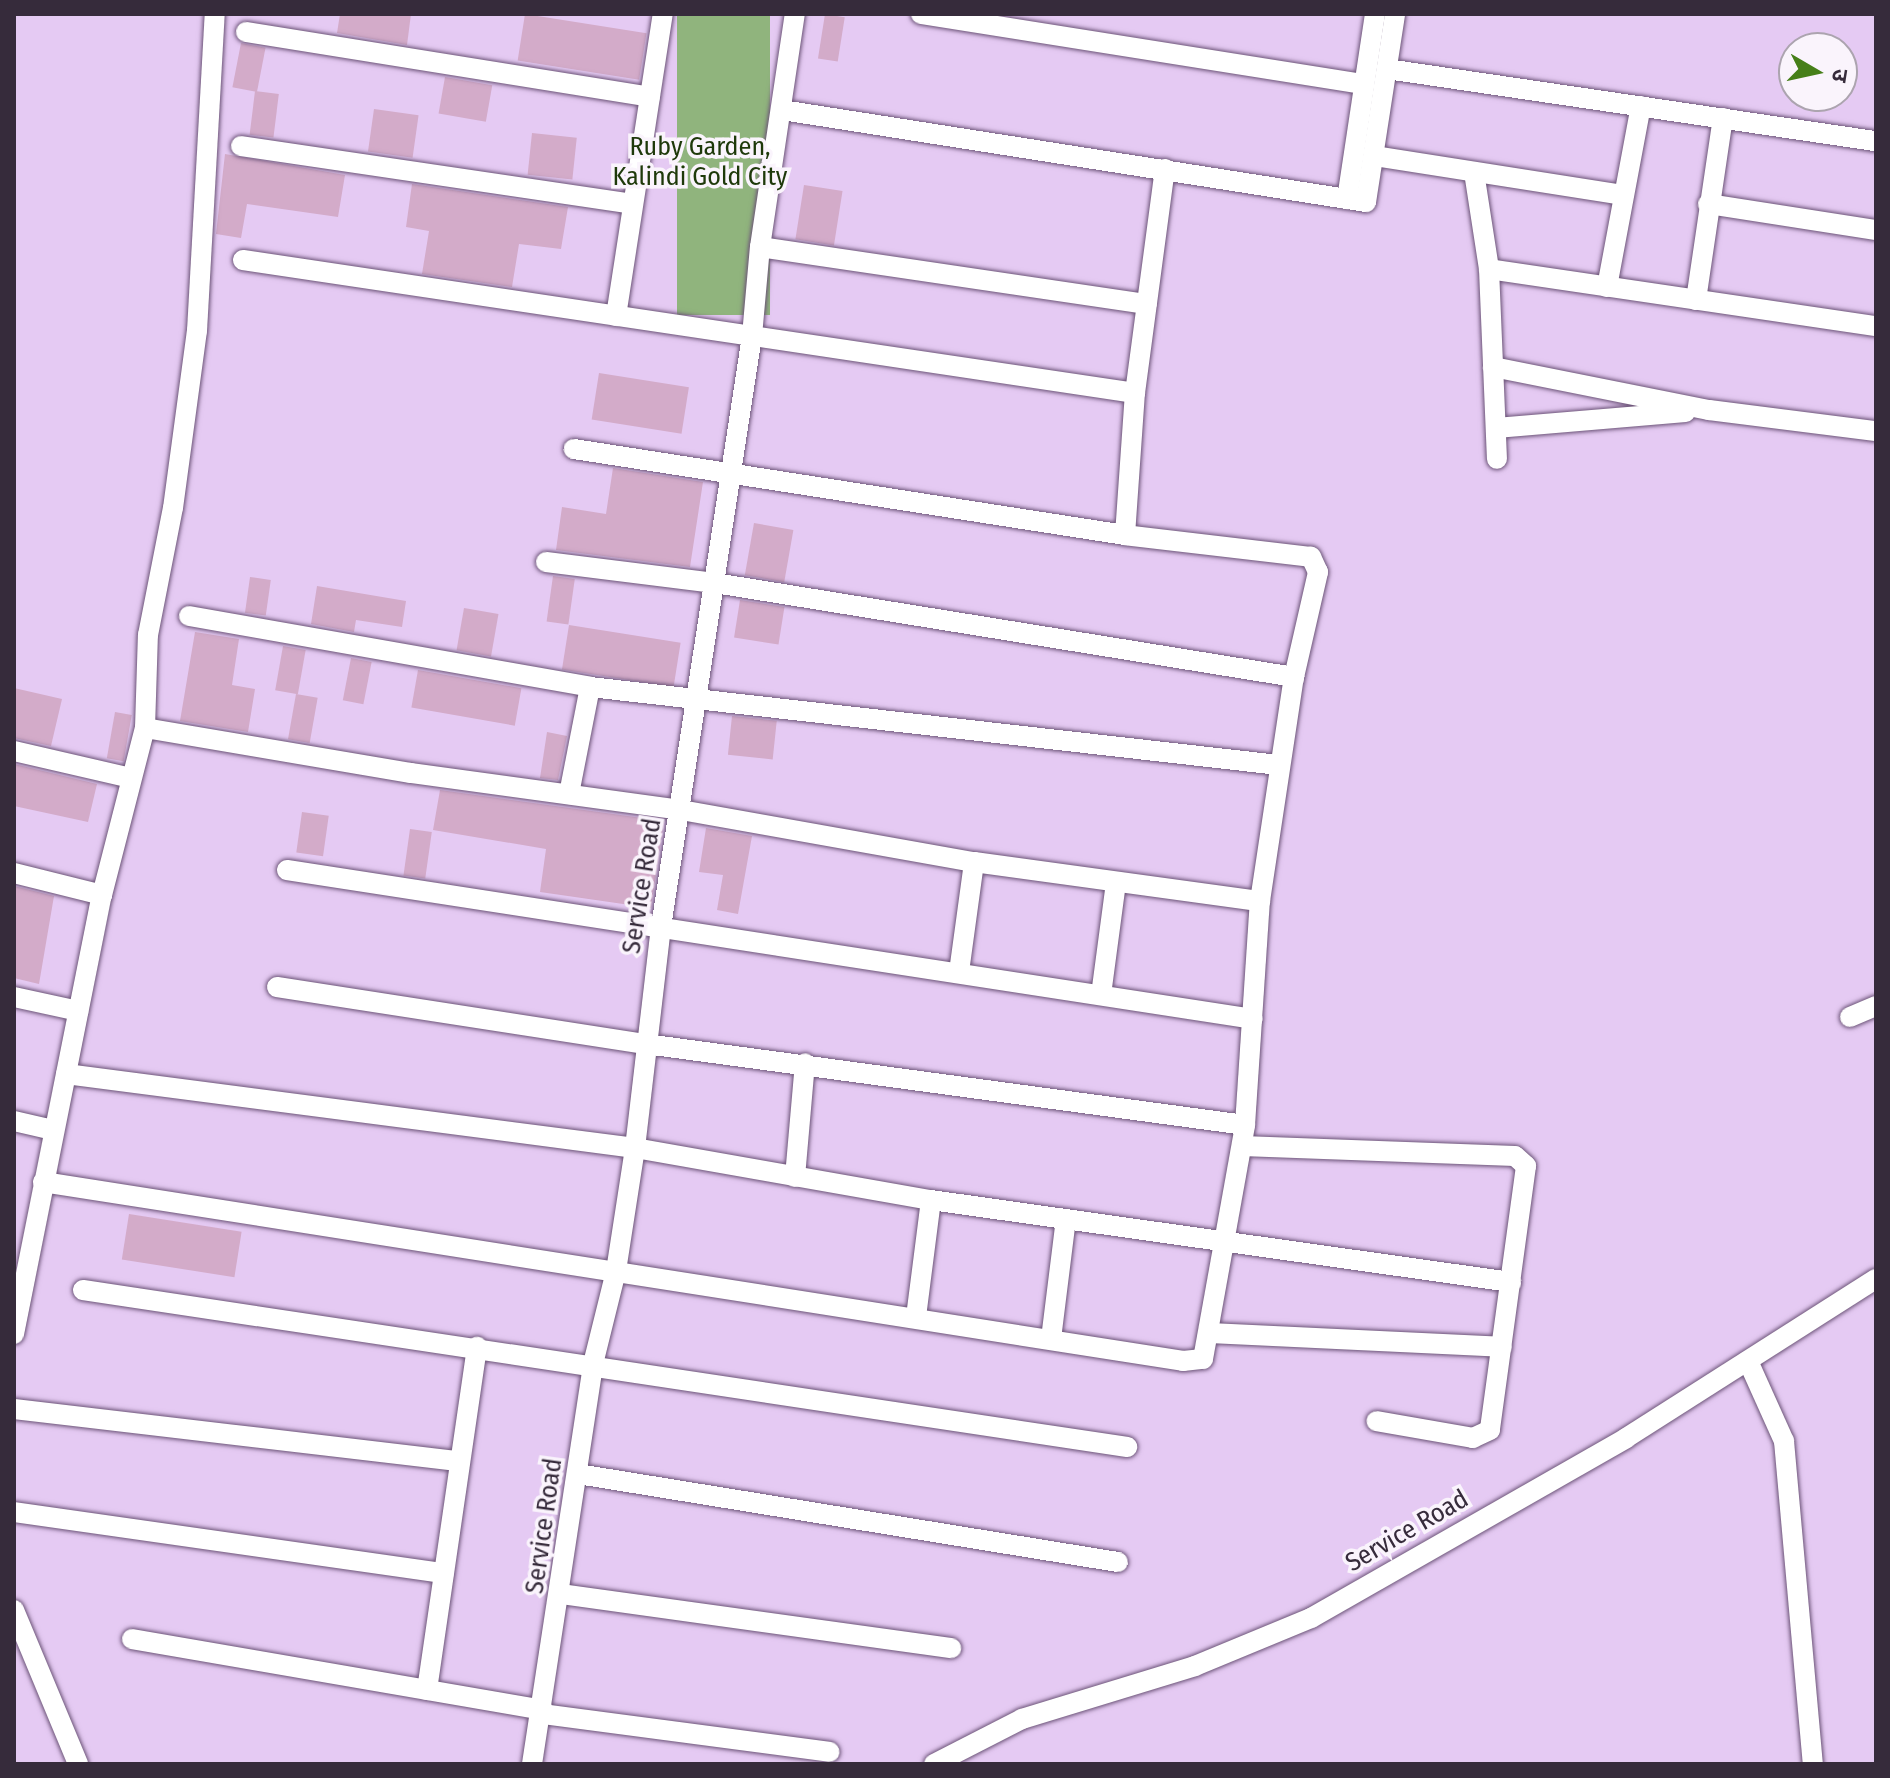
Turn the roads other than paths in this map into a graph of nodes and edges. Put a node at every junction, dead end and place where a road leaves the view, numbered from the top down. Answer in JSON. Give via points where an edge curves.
{"nodes":[{"id":1,"x":215,"y":14,"type":"edge"},
{"id":2,"x":663,"y":14,"type":"edge"},
{"id":3,"x":795,"y":14,"type":"edge"},
{"id":4,"x":921,"y":14,"type":"edge"},
{"id":5,"x":1375,"y":14,"type":"edge"},
{"id":6,"x":1395,"y":14,"type":"edge"},
{"id":7,"x":246,"y":32,"type":"dead end"},
{"id":8,"x":1387,"y":69,"type":"junction"},
{"id":9,"x":1365,"y":84,"type":"junction"},
{"id":10,"x":650,"y":97,"type":"junction"},
{"id":11,"x":1641,"y":106,"type":"junction"},
{"id":12,"x":782,"y":110,"type":"junction"},
{"id":13,"x":1723,"y":118,"type":"junction"},
{"id":14,"x":1876,"y":141,"type":"edge"},
{"id":15,"x":241,"y":146,"type":"dead end"},
{"id":16,"x":1374,"y":156,"type":"junction"},
{"id":17,"x":1165,"y":169,"type":"junction"},
{"id":18,"x":1474,"y":172,"type":"junction"},
{"id":19,"x":1622,"y":195,"type":"junction"},
{"id":20,"x":1347,"y":199,"type":"junction"},
{"id":21,"x":633,"y":204,"type":"junction"},
{"id":22,"x":1708,"y":204,"type":"junction"},
{"id":23,"x":1876,"y":230,"type":"edge"},
{"id":24,"x":760,"y":247,"type":"junction"},
{"id":25,"x":243,"y":260,"type":"dead end"},
{"id":26,"x":1489,"y":269,"type":"junction"},
{"id":27,"x":1607,"y":287,"type":"junction"},
{"id":28,"x":1696,"y":300,"type":"junction"},
{"id":29,"x":1147,"y":304,"type":"junction"},
{"id":30,"x":616,"y":316,"type":"junction"},
{"id":31,"x":1876,"y":326,"type":"edge"},
{"id":32,"x":752,"y":336,"type":"junction"},
{"id":33,"x":1493,"y":367,"type":"junction"},
{"id":34,"x":1135,"y":393,"type":"junction"},
{"id":35,"x":1709,"y":410,"type":"junction"},
{"id":36,"x":1496,"y":428,"type":"junction"},
{"id":37,"x":1876,"y":431,"type":"edge"},
{"id":38,"x":574,"y":449,"type":"dead end"},
{"id":39,"x":1497,"y":459,"type":"dead end"},
{"id":40,"x":730,"y":474,"type":"junction"},
{"id":41,"x":1125,"y":535,"type":"junction"},
{"id":42,"x":546,"y":562,"type":"dead end"},
{"id":43,"x":715,"y":583,"type":"junction"},
{"id":44,"x":189,"y":616,"type":"dead end"},
{"id":45,"x":1294,"y":677,"type":"junction"},
{"id":46,"x":590,"y":687,"type":"junction"},
{"id":47,"x":698,"y":700,"type":"junction"},
{"id":48,"x":145,"y":728,"type":"junction"},
{"id":49,"x":14,"y":751,"type":"edge"},
{"id":50,"x":1279,"y":765,"type":"junction"},
{"id":51,"x":131,"y":778,"type":"junction"},
{"id":52,"x":569,"y":794,"type":"junction"},
{"id":53,"x":681,"y":810,"type":"junction"},
{"id":54,"x":974,"y":862,"type":"junction"},
{"id":55,"x":287,"y":870,"type":"dead end"},
{"id":56,"x":14,"y":873,"type":"edge"},
{"id":57,"x":1116,"y":882,"type":"junction"},
{"id":58,"x":102,"y":895,"type":"junction"},
{"id":59,"x":1260,"y":901,"type":"junction"},
{"id":60,"x":661,"y":927,"type":"junction"},
{"id":61,"x":959,"y":972,"type":"junction"},
{"id":62,"x":277,"y":987,"type":"dead end"},
{"id":63,"x":1101,"y":995,"type":"junction"},
{"id":64,"x":14,"y":997,"type":"edge"},
{"id":65,"x":1876,"y":1006,"type":"edge"},
{"id":66,"x":78,"y":1011,"type":"junction"},
{"id":67,"x":1850,"y":1017,"type":"dead end"},
{"id":68,"x":1253,"y":1019,"type":"junction"},
{"id":69,"x":646,"y":1044,"type":"junction"},
{"id":70,"x":805,"y":1063,"type":"junction"},
{"id":71,"x":66,"y":1074,"type":"junction"},
{"id":72,"x":14,"y":1121,"type":"edge"},
{"id":73,"x":1245,"y":1125,"type":"junction"},
{"id":74,"x":53,"y":1130,"type":"junction"},
{"id":75,"x":1242,"y":1146,"type":"junction"},
{"id":76,"x":635,"y":1148,"type":"junction"},
{"id":77,"x":795,"y":1177,"type":"junction"},
{"id":78,"x":43,"y":1182,"type":"junction"},
{"id":79,"x":931,"y":1200,"type":"junction"},
{"id":80,"x":1066,"y":1219,"type":"junction"},
{"id":81,"x":1225,"y":1242,"type":"junction"},
{"id":82,"x":616,"y":1271,"type":"junction"},
{"id":83,"x":1876,"y":1279,"type":"edge"},
{"id":84,"x":1511,"y":1282,"type":"junction"},
{"id":85,"x":83,"y":1290,"type":"dead end"},
{"id":86,"x":916,"y":1317,"type":"junction"},
{"id":87,"x":1209,"y":1333,"type":"junction"},
{"id":88,"x":14,"y":1334,"type":"edge"},
{"id":89,"x":1051,"y":1339,"type":"junction"},
{"id":90,"x":477,"y":1347,"type":"junction"},
{"id":91,"x":1502,"y":1347,"type":"junction"},
{"id":92,"x":1748,"y":1361,"type":"junction"},
{"id":93,"x":593,"y":1364,"type":"junction"},
{"id":94,"x":14,"y":1409,"type":"edge"},
{"id":95,"x":1376,"y":1421,"type":"dead end"},
{"id":96,"x":1127,"y":1447,"type":"dead end"},
{"id":97,"x":460,"y":1461,"type":"junction"},
{"id":98,"x":578,"y":1474,"type":"junction"},
{"id":99,"x":14,"y":1512,"type":"edge"},
{"id":100,"x":1118,"y":1562,"type":"dead end"},
{"id":101,"x":444,"y":1573,"type":"junction"},
{"id":102,"x":561,"y":1594,"type":"junction"},
{"id":103,"x":14,"y":1610,"type":"edge"},
{"id":104,"x":132,"y":1639,"type":"dead end"},
{"id":105,"x":951,"y":1648,"type":"dead end"},
{"id":106,"x":427,"y":1690,"type":"junction"},
{"id":107,"x":542,"y":1712,"type":"junction"},
{"id":108,"x":829,"y":1752,"type":"dead end"},
{"id":109,"x":78,"y":1764,"type":"edge"},
{"id":110,"x":532,"y":1764,"type":"edge"},
{"id":111,"x":934,"y":1764,"type":"edge"},
{"id":112,"x":1813,"y":1764,"type":"edge"}],
"edges":[{"from":1,"to":48,"type":"street","via":[[197,331],[173,508],[148,635]]},
{"from":2,"to":10,"type":"street"},
{"from":3,"to":12,"type":"street","name":"Service Road"},
{"from":4,"to":9,"type":"street"},
{"from":5,"to":9,"type":"street"},
{"from":6,"to":8,"type":"street"},
{"from":7,"to":10,"type":"street"},
{"from":8,"to":11,"type":"street"},
{"from":8,"to":16,"type":"street"},
{"from":9,"to":20,"type":"street"},
{"from":10,"to":21,"type":"street"},
{"from":11,"to":13,"type":"street"},
{"from":11,"to":19,"type":"street"},
{"from":12,"to":17,"type":"street"},
{"from":12,"to":24,"type":"street","name":"Service Road"},
{"from":13,"to":14,"type":"street"},
{"from":13,"to":22,"type":"street"},
{"from":15,"to":21,"type":"street"},
{"from":16,"to":18,"type":"street"},
{"from":16,"to":20,"type":"street","via":[[1366,202]]},
{"from":17,"to":20,"type":"street"},
{"from":17,"to":29,"type":"street"},
{"from":18,"to":19,"type":"street"},
{"from":18,"to":26,"type":"street"},
{"from":19,"to":27,"type":"street"},
{"from":21,"to":30,"type":"street"},
{"from":22,"to":23,"type":"street"},
{"from":22,"to":28,"type":"street"},
{"from":24,"to":29,"type":"street"},
{"from":24,"to":32,"type":"street","name":"Service Road"},
{"from":25,"to":30,"type":"street"},
{"from":26,"to":27,"type":"street"},
{"from":26,"to":33,"type":"street"},
{"from":27,"to":28,"type":"street"},
{"from":28,"to":31,"type":"street"},
{"from":29,"to":34,"type":"street"},
{"from":30,"to":32,"type":"street"},
{"from":32,"to":34,"type":"street"},
{"from":32,"to":40,"type":"street","name":"Service Road"},
{"from":33,"to":35,"type":"street"},
{"from":33,"to":36,"type":"street"},
{"from":34,"to":41,"type":"street"},
{"from":35,"to":36,"type":"street"},
{"from":35,"to":37,"type":"street"},
{"from":36,"to":39,"type":"street"},
{"from":38,"to":40,"type":"street"},
{"from":40,"to":41,"type":"street"},
{"from":40,"to":43,"type":"street","name":"Service Road"},
{"from":41,"to":45,"type":"street","via":[[1311,557],[1318,572]]},
{"from":42,"to":43,"type":"street"},
{"from":43,"to":45,"type":"street"},
{"from":43,"to":47,"type":"street","name":"Service Road"},
{"from":44,"to":46,"type":"street"},
{"from":45,"to":50,"type":"street"},
{"from":46,"to":47,"type":"street"},
{"from":46,"to":52,"type":"street"},
{"from":47,"to":50,"type":"street"},
{"from":47,"to":53,"type":"street","name":"Service Road"},
{"from":48,"to":51,"type":"street"},
{"from":48,"to":52,"type":"street"},
{"from":49,"to":51,"type":"street"},
{"from":50,"to":59,"type":"street"},
{"from":51,"to":58,"type":"street"},
{"from":52,"to":53,"type":"street"},
{"from":53,"to":54,"type":"street"},
{"from":53,"to":60,"type":"street","name":"Service Road"},
{"from":54,"to":57,"type":"street"},
{"from":54,"to":61,"type":"street"},
{"from":55,"to":60,"type":"street"},
{"from":56,"to":58,"type":"street"},
{"from":57,"to":59,"type":"street"},
{"from":57,"to":63,"type":"street"},
{"from":58,"to":66,"type":"street"},
{"from":59,"to":68,"type":"street"},
{"from":60,"to":61,"type":"street"},
{"from":60,"to":69,"type":"street","name":"Service Road"},
{"from":61,"to":63,"type":"street"},
{"from":62,"to":69,"type":"street"},
{"from":63,"to":68,"type":"street"},
{"from":64,"to":66,"type":"street"},
{"from":65,"to":67,"type":"street"},
{"from":66,"to":71,"type":"street"},
{"from":68,"to":73,"type":"street"},
{"from":69,"to":70,"type":"street"},
{"from":69,"to":76,"type":"street","name":"Service Road"},
{"from":70,"to":73,"type":"street"},
{"from":70,"to":77,"type":"street"},
{"from":71,"to":74,"type":"street"},
{"from":71,"to":76,"type":"street"},
{"from":72,"to":74,"type":"street"},
{"from":73,"to":75,"type":"street"},
{"from":74,"to":78,"type":"street"},
{"from":75,"to":81,"type":"street"},
{"from":75,"to":84,"type":"street","via":[[1515,1156],[1528,1175]]},
{"from":76,"to":77,"type":"street"},
{"from":76,"to":82,"type":"street","name":"Service Road"},
{"from":77,"to":79,"type":"street"},
{"from":78,"to":82,"type":"street"},
{"from":78,"to":88,"type":"street"},
{"from":79,"to":80,"type":"street"},
{"from":79,"to":86,"type":"street"},
{"from":80,"to":81,"type":"street"},
{"from":80,"to":89,"type":"street"},
{"from":81,"to":84,"type":"street"},
{"from":81,"to":87,"type":"street"},
{"from":82,"to":86,"type":"street"},
{"from":82,"to":93,"type":"street","name":"Service Road"},
{"from":83,"to":92,"type":"street","name":"Service Road"},
{"from":84,"to":91,"type":"street"},
{"from":85,"to":90,"type":"street"},
{"from":86,"to":89,"type":"street"},
{"from":87,"to":89,"type":"street","via":[[1203,1359],[1183,1361]]},
{"from":87,"to":91,"type":"street"},
{"from":90,"to":93,"type":"street"},
{"from":90,"to":97,"type":"street"},
{"from":91,"to":95,"type":"street","via":[[1488,1434],[1473,1438]]},
{"from":92,"to":111,"type":"street","name":"Service Road","via":[[1626,1438],[1311,1618],[1195,1666],[1022,1719]]},
{"from":92,"to":112,"type":"street","via":[[1784,1441]]},
{"from":93,"to":96,"type":"street"},
{"from":93,"to":98,"type":"street","name":"Service Road"},
{"from":94,"to":97,"type":"street"},
{"from":97,"to":101,"type":"street"},
{"from":98,"to":100,"type":"street"},
{"from":98,"to":102,"type":"street","name":"Service Road"},
{"from":99,"to":101,"type":"street"},
{"from":101,"to":106,"type":"street"},
{"from":102,"to":105,"type":"street"},
{"from":102,"to":107,"type":"street","name":"Service Road"},
{"from":103,"to":109,"type":"street"},
{"from":104,"to":106,"type":"street"},
{"from":106,"to":107,"type":"street"},
{"from":107,"to":108,"type":"street"},
{"from":107,"to":110,"type":"street","name":"Service Road"}]}
